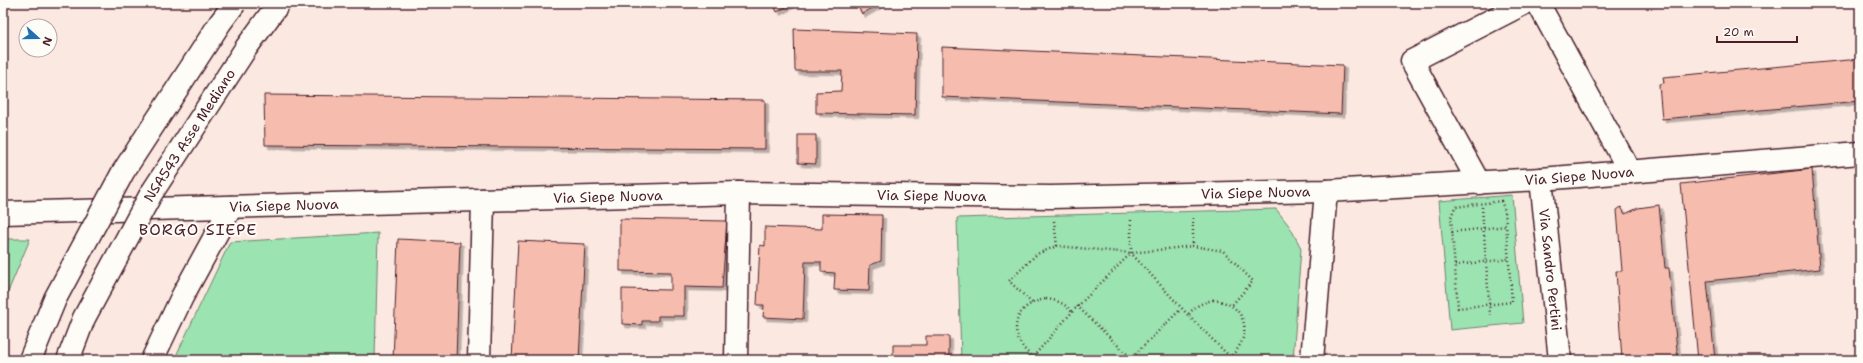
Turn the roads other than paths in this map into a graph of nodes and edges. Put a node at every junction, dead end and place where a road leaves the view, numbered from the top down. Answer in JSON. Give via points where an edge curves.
{"nodes":[{"id":1,"x":235,"y":3,"type":"edge"},
{"id":2,"x":279,"y":3,"type":"edge"},
{"id":3,"x":1525,"y":3,"type":"edge"},
{"id":4,"x":1538,"y":3,"type":"edge"},
{"id":5,"x":1860,"y":153,"type":"edge"},
{"id":6,"x":1630,"y":172,"type":"junction"},
{"id":7,"x":1541,"y":179,"type":"junction"},
{"id":8,"x":1479,"y":183,"type":"junction"},
{"id":9,"x":1326,"y":190,"type":"junction"},
{"id":10,"x":739,"y":193,"type":"junction"},
{"id":11,"x":482,"y":200,"type":"junction"},
{"id":12,"x":231,"y":207,"type":"junction"},
{"id":13,"x":3,"y":213,"type":"edge"},
{"id":14,"x":30,"y":360,"type":"edge"},
{"id":15,"x":68,"y":360,"type":"edge"},
{"id":16,"x":152,"y":360,"type":"edge"},
{"id":17,"x":479,"y":360,"type":"edge"},
{"id":18,"x":736,"y":360,"type":"edge"},
{"id":19,"x":1312,"y":360,"type":"edge"},
{"id":20,"x":1560,"y":360,"type":"edge"}],
"edges":[{"from":1,"to":14,"type":"main road","bridge":true,"via":[[122,172],[55,299]]},
{"from":2,"to":15,"type":"main road","name":"NSA543 Asse Mediano","bridge":true,"via":[[246,48],[151,194],[84,318]]},
{"from":3,"to":8,"type":"main road","via":[[1412,61]]},
{"from":4,"to":6,"type":"main road"},
{"from":5,"to":6,"type":"main road","name":"Via Siepe Nuova"},
{"from":6,"to":7,"type":"main road","name":"Via Siepe Nuova"},
{"from":7,"to":8,"type":"main road","name":"Via Siepe Nuova"},
{"from":7,"to":20,"type":"main road","name":"Via Sandro Pertini"},
{"from":8,"to":9,"type":"main road","name":"Via Siepe Nuova"},
{"from":9,"to":10,"type":"main road","name":"Via Siepe Nuova","via":[[1051,197]]},
{"from":9,"to":19,"type":"main road"},
{"from":10,"to":11,"type":"main road","name":"Via Siepe Nuova"},
{"from":10,"to":18,"type":"main road"},
{"from":11,"to":12,"type":"main road","name":"Via Siepe Nuova"},
{"from":11,"to":17,"type":"main road"},
{"from":12,"to":13,"type":"main road","name":"Via Siepe Nuova"},
{"from":12,"to":16,"type":"main road","via":[[182,297]]}]}
